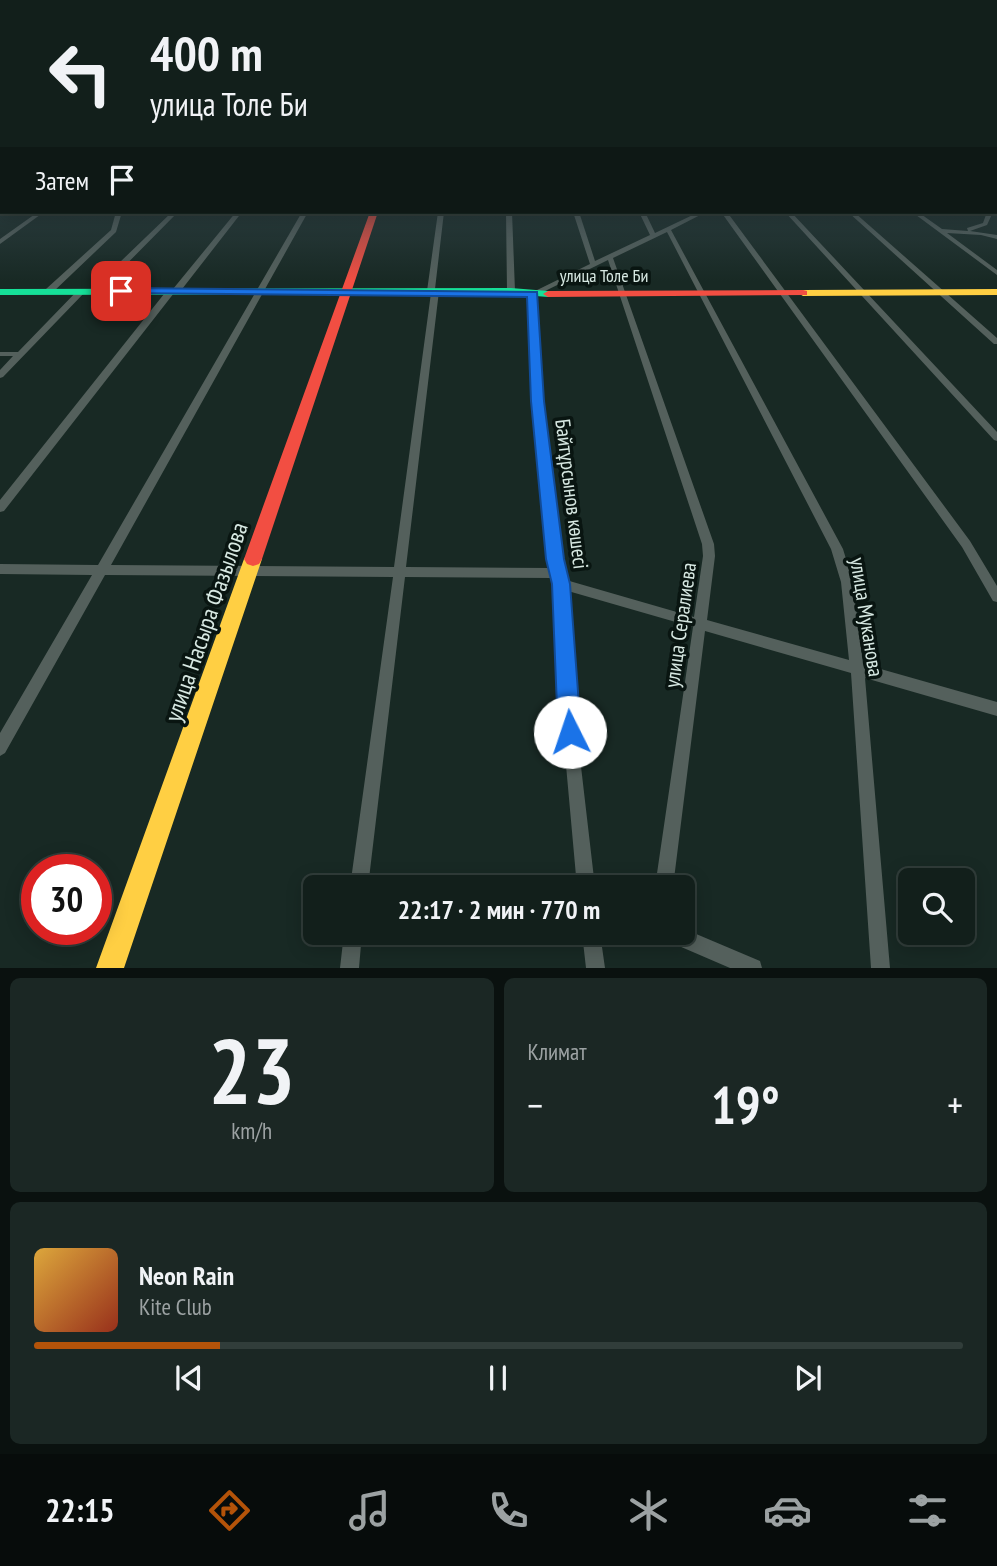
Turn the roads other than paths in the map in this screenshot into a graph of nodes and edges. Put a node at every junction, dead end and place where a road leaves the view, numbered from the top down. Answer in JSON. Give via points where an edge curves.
{"nodes":[{"id":1,"x":38,"y":214,"type":"edge"},
{"id":2,"x":118,"y":214,"type":"edge"},
{"id":3,"x":173,"y":214,"type":"edge"},
{"id":4,"x":237,"y":214,"type":"edge"},
{"id":5,"x":304,"y":214,"type":"edge"},
{"id":6,"x":373,"y":214,"type":"edge"},
{"id":7,"x":441,"y":214,"type":"edge"},
{"id":8,"x":509,"y":214,"type":"edge"},
{"id":9,"x":577,"y":214,"type":"edge"},
{"id":10,"x":643,"y":214,"type":"edge"},
{"id":11,"x":699,"y":214,"type":"edge"},
{"id":12,"x":725,"y":214,"type":"edge"},
{"id":13,"x":790,"y":214,"type":"edge"},
{"id":14,"x":853,"y":214,"type":"edge"},
{"id":15,"x":918,"y":214,"type":"edge"},
{"id":16,"x":989,"y":214,"type":"edge"},
{"id":17,"x":667,"y":229,"type":"junction"},
{"id":18,"x":941,"y":231,"type":"junction"},
{"id":19,"x":960,"y":231,"type":"junction"},
{"id":20,"x":653,"y":236,"type":"junction"},
{"id":21,"x":997,"y":237,"type":"edge"},
{"id":22,"x":0,"y":242,"type":"edge"},
{"id":23,"x":610,"y":257,"type":"junction"},
{"id":24,"x":593,"y":264,"type":"junction"},
{"id":25,"x":997,"y":273,"type":"edge"},
{"id":26,"x":49,"y":291,"type":"junction"},
{"id":27,"x":88,"y":291,"type":"junction"},
{"id":28,"x":173,"y":291,"type":"junction"},
{"id":29,"x":346,"y":291,"type":"junction"},
{"id":30,"x":433,"y":291,"type":"junction"},
{"id":31,"x":511,"y":291,"type":"junction"},
{"id":32,"x":0,"y":292,"type":"edge"},
{"id":33,"x":257,"y":292,"type":"junction"},
{"id":34,"x":941,"y":292,"type":"junction"},
{"id":35,"x":997,"y":292,"type":"edge"},
{"id":36,"x":862,"y":293,"type":"junction"},
{"id":37,"x":533,"y":294,"type":"junction"},
{"id":38,"x":624,"y":295,"type":"junction"},
{"id":39,"x":704,"y":295,"type":"junction"},
{"id":40,"x":784,"y":295,"type":"junction"},
{"id":41,"x":997,"y":342,"type":"edge"},
{"id":42,"x":0,"y":354,"type":"edge"},
{"id":43,"x":21,"y":354,"type":"junction"},
{"id":44,"x":0,"y":375,"type":"edge"},
{"id":45,"x":997,"y":438,"type":"edge"},
{"id":46,"x":0,"y":508,"type":"edge"},
{"id":47,"x":0,"y":569,"type":"edge"},
{"id":48,"x":248,"y":570,"type":"junction"},
{"id":49,"x":400,"y":570,"type":"junction"},
{"id":50,"x":99,"y":571,"type":"junction"},
{"id":51,"x":560,"y":578,"type":"junction"},
{"id":52,"x":997,"y":597,"type":"edge"},
{"id":53,"x":700,"y":623,"type":"junction"},
{"id":54,"x":857,"y":668,"type":"junction"},
{"id":55,"x":997,"y":709,"type":"edge"},
{"id":56,"x":0,"y":748,"type":"edge"},
{"id":57,"x":361,"y":875,"type":"edge"},
{"id":58,"x":585,"y":875,"type":"edge"},
{"id":59,"x":666,"y":875,"type":"edge"},
{"id":60,"x":695,"y":943,"type":"edge"},
{"id":61,"x":352,"y":945,"type":"edge"},
{"id":62,"x":593,"y":945,"type":"edge"},
{"id":63,"x":110,"y":968,"type":"edge"},
{"id":64,"x":349,"y":968,"type":"edge"},
{"id":65,"x":596,"y":968,"type":"edge"},
{"id":66,"x":753,"y":968,"type":"edge"},
{"id":67,"x":881,"y":968,"type":"edge"}],
"edges":[{"from":1,"to":22,"type":"street"},
{"from":2,"to":26,"type":"street","via":[[114,231]]},
{"from":3,"to":27,"type":"street"},
{"from":4,"to":28,"type":"street"},
{"from":5,"to":33,"type":"street"},
{"from":6,"to":29,"type":"street","name":"улица Насыра Фазылова"},
{"from":7,"to":30,"type":"street"},
{"from":8,"to":31,"type":"street"},
{"from":9,"to":24,"type":"street"},
{"from":10,"to":20,"type":"street"},
{"from":11,"to":17,"type":"street"},
{"from":12,"to":40,"type":"street"},
{"from":13,"to":36,"type":"street"},
{"from":14,"to":34,"type":"street"},
{"from":15,"to":18,"type":"street"},
{"from":16,"to":19,"type":"street","via":[[985,224]]},
{"from":17,"to":20,"type":"street"},
{"from":17,"to":39,"type":"street","name":"улица Муканова"},
{"from":18,"to":19,"type":"street"},
{"from":18,"to":25,"type":"street"},
{"from":19,"to":21,"type":"street"},
{"from":20,"to":23,"type":"street"},
{"from":23,"to":24,"type":"street"},
{"from":23,"to":38,"type":"street","name":"улица Сералиева"},
{"from":24,"to":37,"type":"street"},
{"from":26,"to":27,"type":"street","name":"улица Толе Би"},
{"from":26,"to":32,"type":"street","name":"улица Толе Би"},
{"from":27,"to":28,"type":"street","name":"улица Толе Би"},
{"from":27,"to":43,"type":"street"},
{"from":28,"to":33,"type":"street","name":"улица Толе Би"},
{"from":28,"to":46,"type":"street"},
{"from":29,"to":30,"type":"street","name":"улица Толе Би"},
{"from":29,"to":33,"type":"street","name":"улица Толе Би"},
{"from":29,"to":48,"type":"street","name":"улица Насыра Фазылова"},
{"from":30,"to":31,"type":"street","name":"улица Толе Би"},
{"from":30,"to":49,"type":"street"},
{"from":31,"to":37,"type":"street","name":"улица Толе Би"},
{"from":33,"to":50,"type":"street"},
{"from":34,"to":35,"type":"street","name":"улица Толе Би"},
{"from":34,"to":36,"type":"street","name":"улица Толе Би"},
{"from":34,"to":41,"type":"street"},
{"from":36,"to":40,"type":"street","name":"улица Толе Би"},
{"from":36,"to":45,"type":"street"},
{"from":37,"to":38,"type":"street","name":"улица Толе Би"},
{"from":37,"to":51,"type":"street","name":"Байтұрсынов көшесі","via":[[537,401]]},
{"from":38,"to":39,"type":"street","name":"улица Толе Би"},
{"from":38,"to":53,"type":"street","name":"улица Сералиева","via":[[708,544]]},
{"from":39,"to":40,"type":"street","name":"улица Толе Би"},
{"from":39,"to":54,"type":"street","name":"улица Муканова","via":[[837,549]]},
{"from":40,"to":52,"type":"street","via":[[966,544]]},
{"from":42,"to":43,"type":"street"},
{"from":43,"to":44,"type":"street"},
{"from":47,"to":50,"type":"street"},
{"from":48,"to":49,"type":"street"},
{"from":48,"to":50,"type":"street"},
{"from":48,"to":63,"type":"street","name":"улица Насыра Фазылова"},
{"from":49,"to":51,"type":"street"},
{"from":49,"to":57,"type":"street"},
{"from":50,"to":56,"type":"street"},
{"from":51,"to":53,"type":"street"},
{"from":51,"to":58,"type":"street","name":"Байтұрсынов көшесі"},
{"from":53,"to":54,"type":"street"},
{"from":53,"to":59,"type":"street","name":"улица Сералиева"},
{"from":54,"to":55,"type":"street"},
{"from":54,"to":67,"type":"street","name":"улица Муканова"},
{"from":60,"to":66,"type":"street"},
{"from":61,"to":64,"type":"street"},
{"from":62,"to":65,"type":"street"}]}
